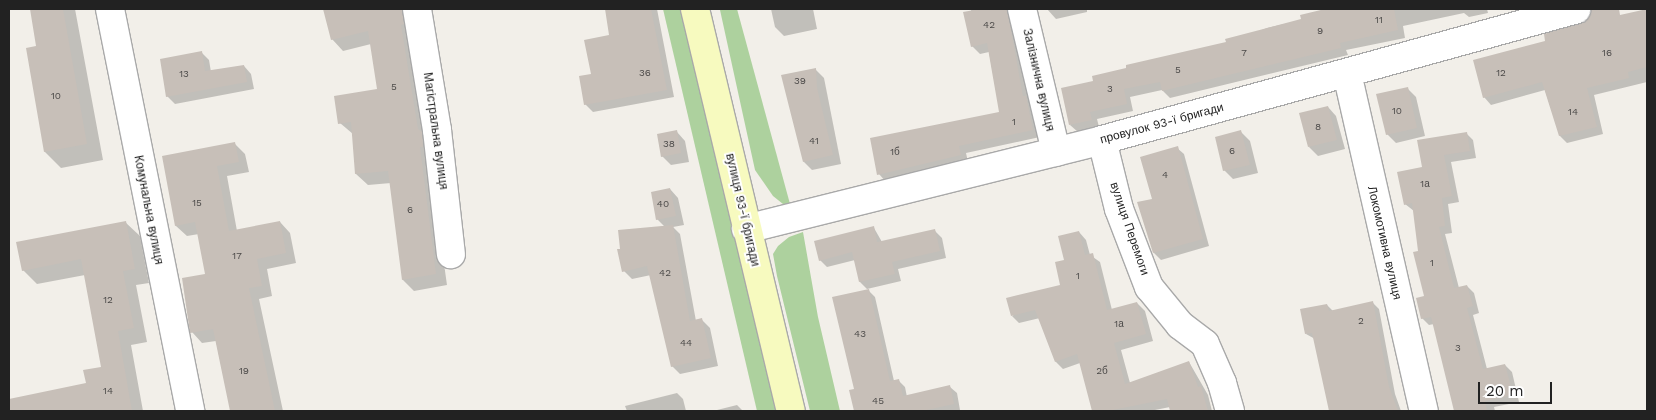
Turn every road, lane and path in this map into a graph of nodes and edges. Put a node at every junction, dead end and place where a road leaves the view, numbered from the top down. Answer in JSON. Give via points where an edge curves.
{"nodes":[{"id":1,"x":110,"y":9,"type":"edge"},
{"id":2,"x":417,"y":9,"type":"edge"},
{"id":3,"x":696,"y":9,"type":"edge"},
{"id":4,"x":1022,"y":9,"type":"edge"},
{"id":5,"x":1576,"y":9,"type":"edge"},
{"id":6,"x":1347,"y":74,"type":"junction"},
{"id":7,"x":1102,"y":140,"type":"junction"},
{"id":8,"x":1056,"y":152,"type":"junction"},
{"id":9,"x":746,"y":229,"type":"junction"},
{"id":10,"x":451,"y":254,"type":"dead end"},
{"id":11,"x":190,"y":411,"type":"edge"},
{"id":12,"x":791,"y":411,"type":"edge"},
{"id":13,"x":1230,"y":411,"type":"edge"},
{"id":14,"x":1424,"y":411,"type":"edge"}],
"edges":[{"from":1,"to":11,"type":"street","name":"Комунальна вулиця"},
{"from":2,"to":10,"type":"street","name":"Магістральна вулиця","via":[[437,130]]},
{"from":3,"to":9,"type":"main road","name":"вулиця 93-ї бригади"},
{"from":4,"to":8,"type":"street","name":"Залізнична вулиця"},
{"from":5,"to":6,"type":"street","name":"провулок 93-ї бригади"},
{"from":6,"to":7,"type":"street","name":"провулок 93-ї бригади"},
{"from":6,"to":14,"type":"street","name":"Локомотивна вулиця"},
{"from":7,"to":8,"type":"street","name":"провулок 93-ї бригади"},
{"from":7,"to":13,"type":"street","name":"вулиця Перемоги","via":[[1120,209],[1149,287],[1180,325],[1205,344]]},
{"from":8,"to":9,"type":"street","name":"провулок 93-ї бригади"},
{"from":9,"to":12,"type":"main road","name":"вулиця 93-ї бригади"}]}
